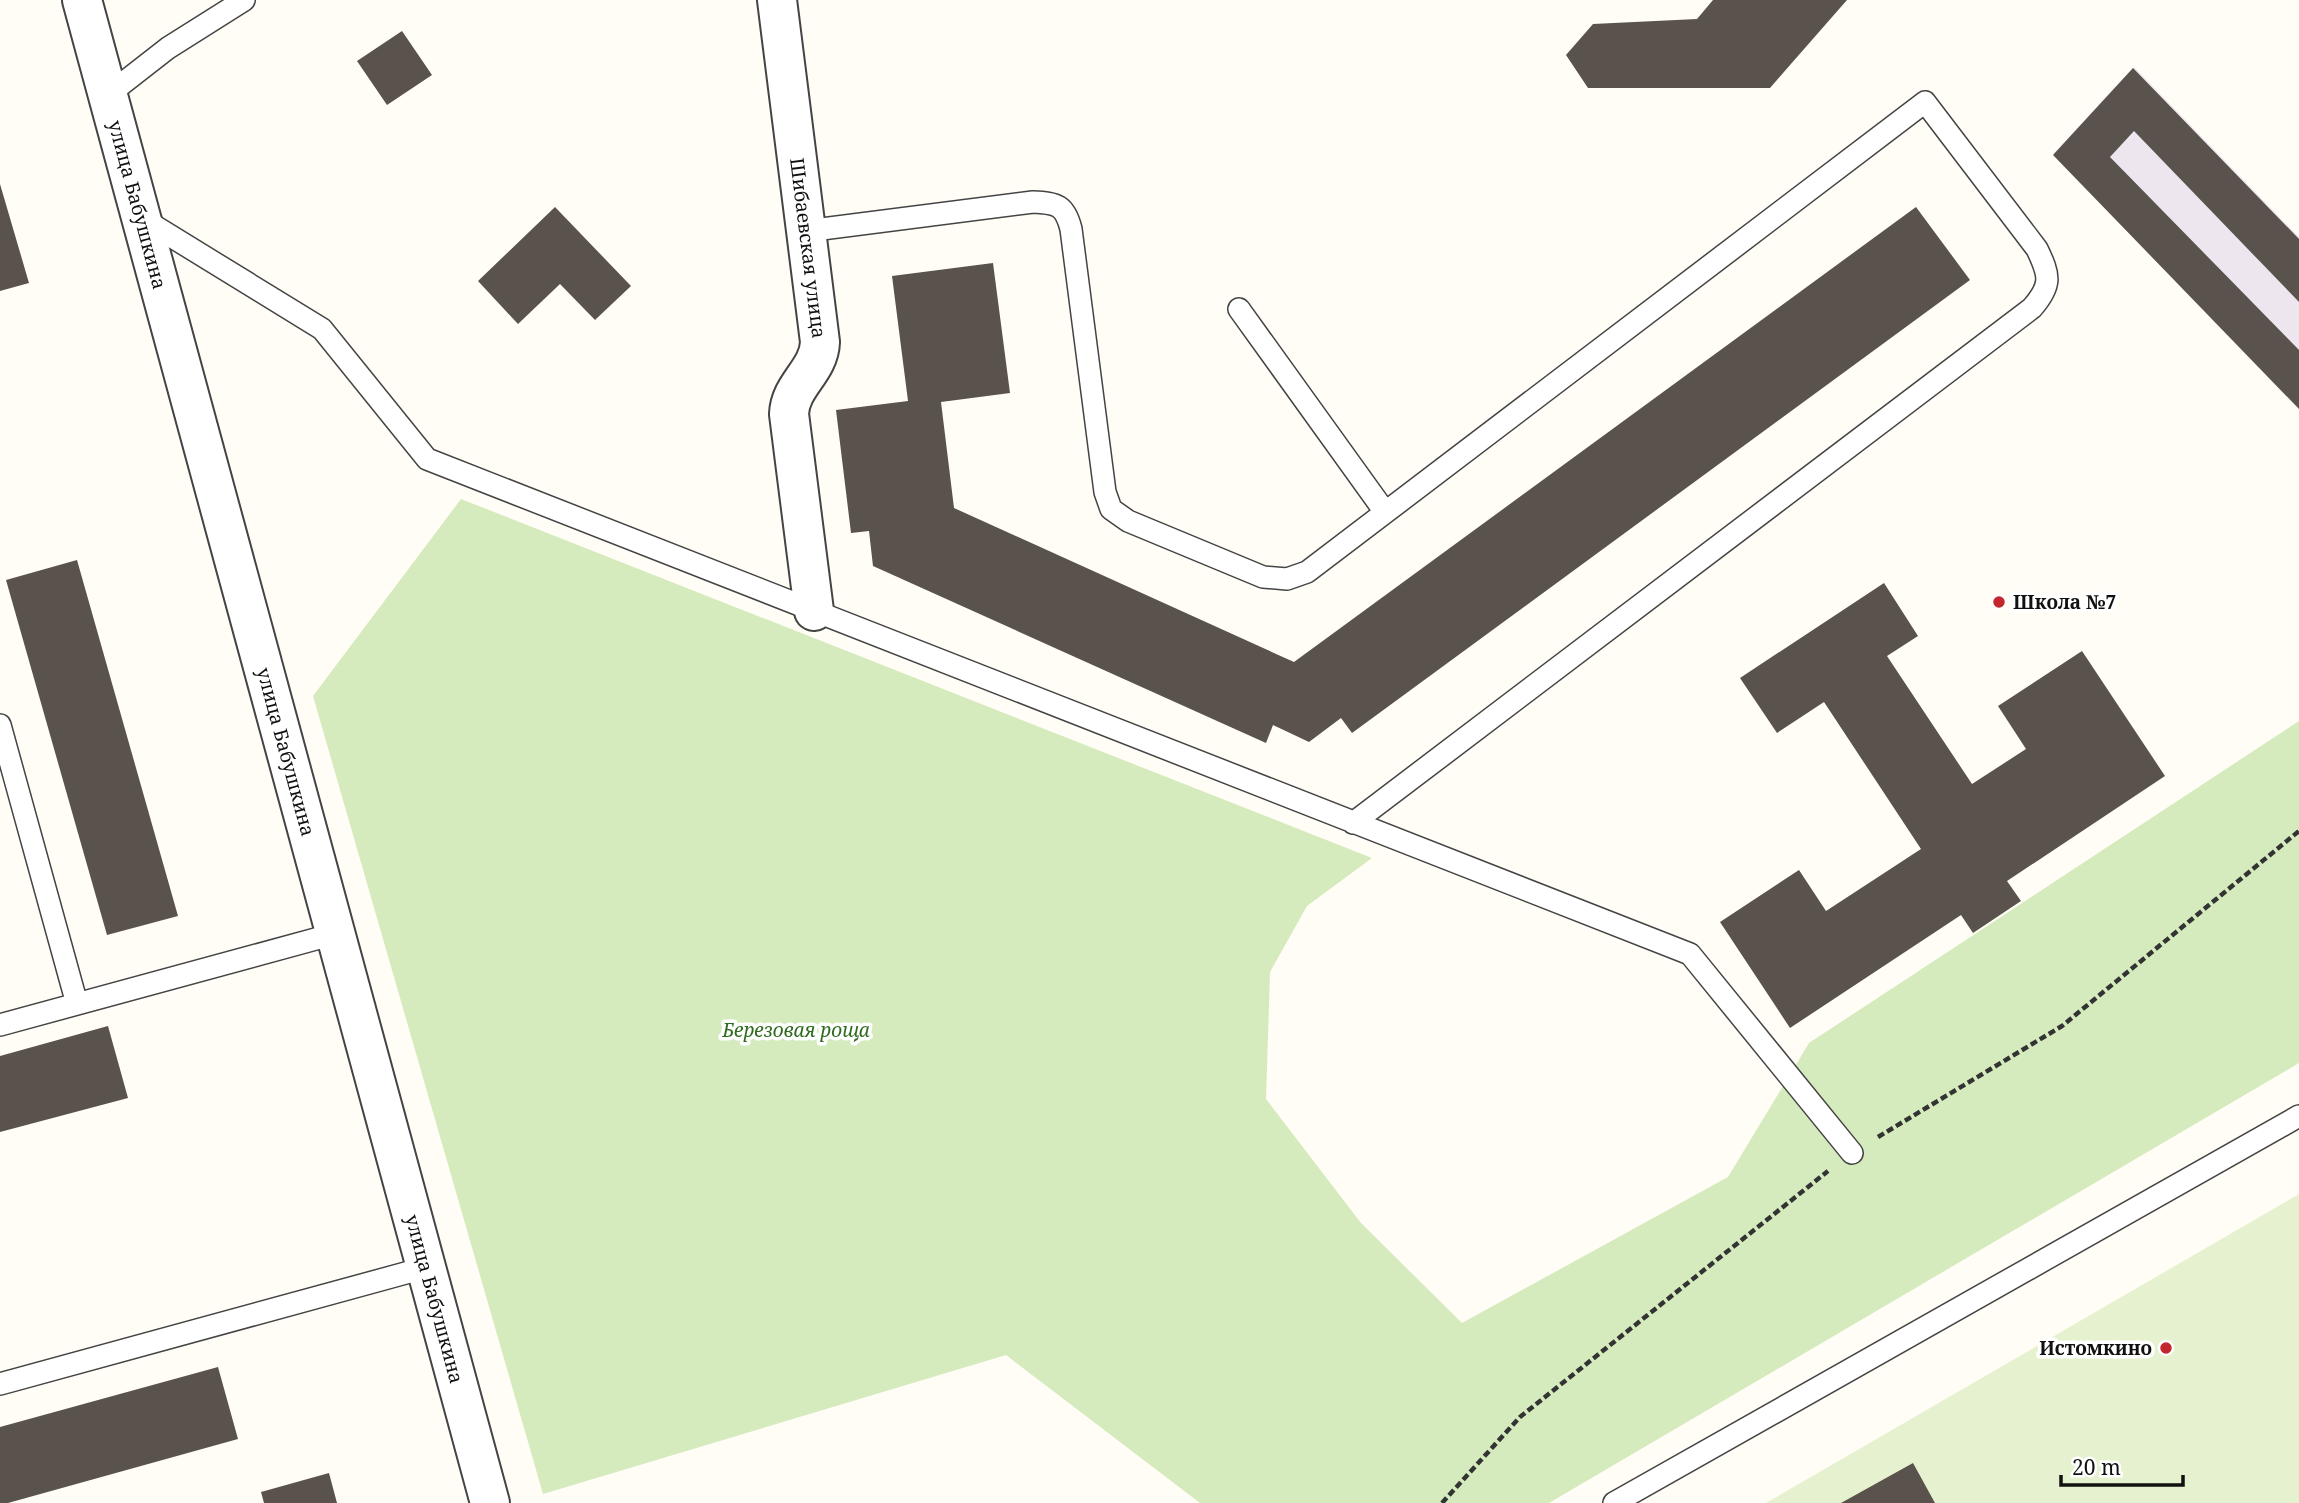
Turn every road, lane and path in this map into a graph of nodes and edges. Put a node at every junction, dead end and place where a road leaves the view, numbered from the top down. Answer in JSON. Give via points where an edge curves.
{"nodes":[{"id":1,"x":82,"y":0,"type":"edge"},
{"id":2,"x":244,"y":0,"type":"edge"},
{"id":3,"x":777,"y":0,"type":"edge"},
{"id":4,"x":109,"y":94,"type":"junction"},
{"id":5,"x":142,"y":219,"type":"junction"},
{"id":6,"x":806,"y":231,"type":"junction"},
{"id":7,"x":1239,"y":309,"type":"dead end"},
{"id":8,"x":1385,"y":512,"type":"junction"},
{"id":9,"x":814,"y":611,"type":"junction"},
{"id":10,"x":0,"y":725,"type":"edge"},
{"id":11,"x":1353,"y":822,"type":"junction"},
{"id":12,"x":2299,"y":831,"type":"edge"},
{"id":13,"x":334,"y":934,"type":"junction"},
{"id":14,"x":77,"y":1004,"type":"junction"},
{"id":15,"x":0,"y":1025,"type":"edge"},
{"id":16,"x":2299,"y":1116,"type":"edge"},
{"id":17,"x":1852,"y":1153,"type":"junction"},
{"id":18,"x":424,"y":1268,"type":"junction"},
{"id":19,"x":0,"y":1384,"type":"edge"},
{"id":20,"x":489,"y":1503,"type":"edge"},
{"id":21,"x":1442,"y":1503,"type":"edge"},
{"id":22,"x":1614,"y":1503,"type":"edge"}],
"edges":[{"from":1,"to":4,"type":"street","name":"улица Бабушкина"},
{"from":2,"to":4,"type":"lane","via":[[168,48]]},
{"from":3,"to":6,"type":"street","name":"Шибаевская улица"},
{"from":4,"to":5,"type":"street","name":"улица Бабушкина"},
{"from":5,"to":9,"type":"lane","via":[[322,329],[427,459]]},
{"from":5,"to":13,"type":"street","name":"улица Бабушкина"},
{"from":6,"to":8,"type":"lane","via":[[1053,203],[1067,213],[1071,229],[1105,492],[1111,509],[1128,521],[1264,577],[1287,579],[1307,572]]},
{"from":6,"to":9,"type":"street","name":"Шибаевская улица","via":[[820,354],[795,390],[789,414]]},
{"from":7,"to":8,"type":"lane"},
{"from":8,"to":11,"type":"lane","via":[[1925,102],[2037,249],[2048,272],[2045,293],[2032,308]]},
{"from":9,"to":11,"type":"lane"},
{"from":10,"to":14,"type":"lane"},
{"from":11,"to":17,"type":"lane","via":[[1690,954]]},
{"from":12,"to":17,"type":"path","via":[[2062,1026]]},
{"from":13,"to":14,"type":"lane"},
{"from":13,"to":18,"type":"street","name":"улица Бабушкина"},
{"from":14,"to":15,"type":"lane"},
{"from":16,"to":22,"type":"lane"},
{"from":17,"to":21,"type":"path","via":[[1520,1417]]},
{"from":18,"to":19,"type":"lane"},
{"from":18,"to":20,"type":"street","name":"улица Бабушкина"}]}
